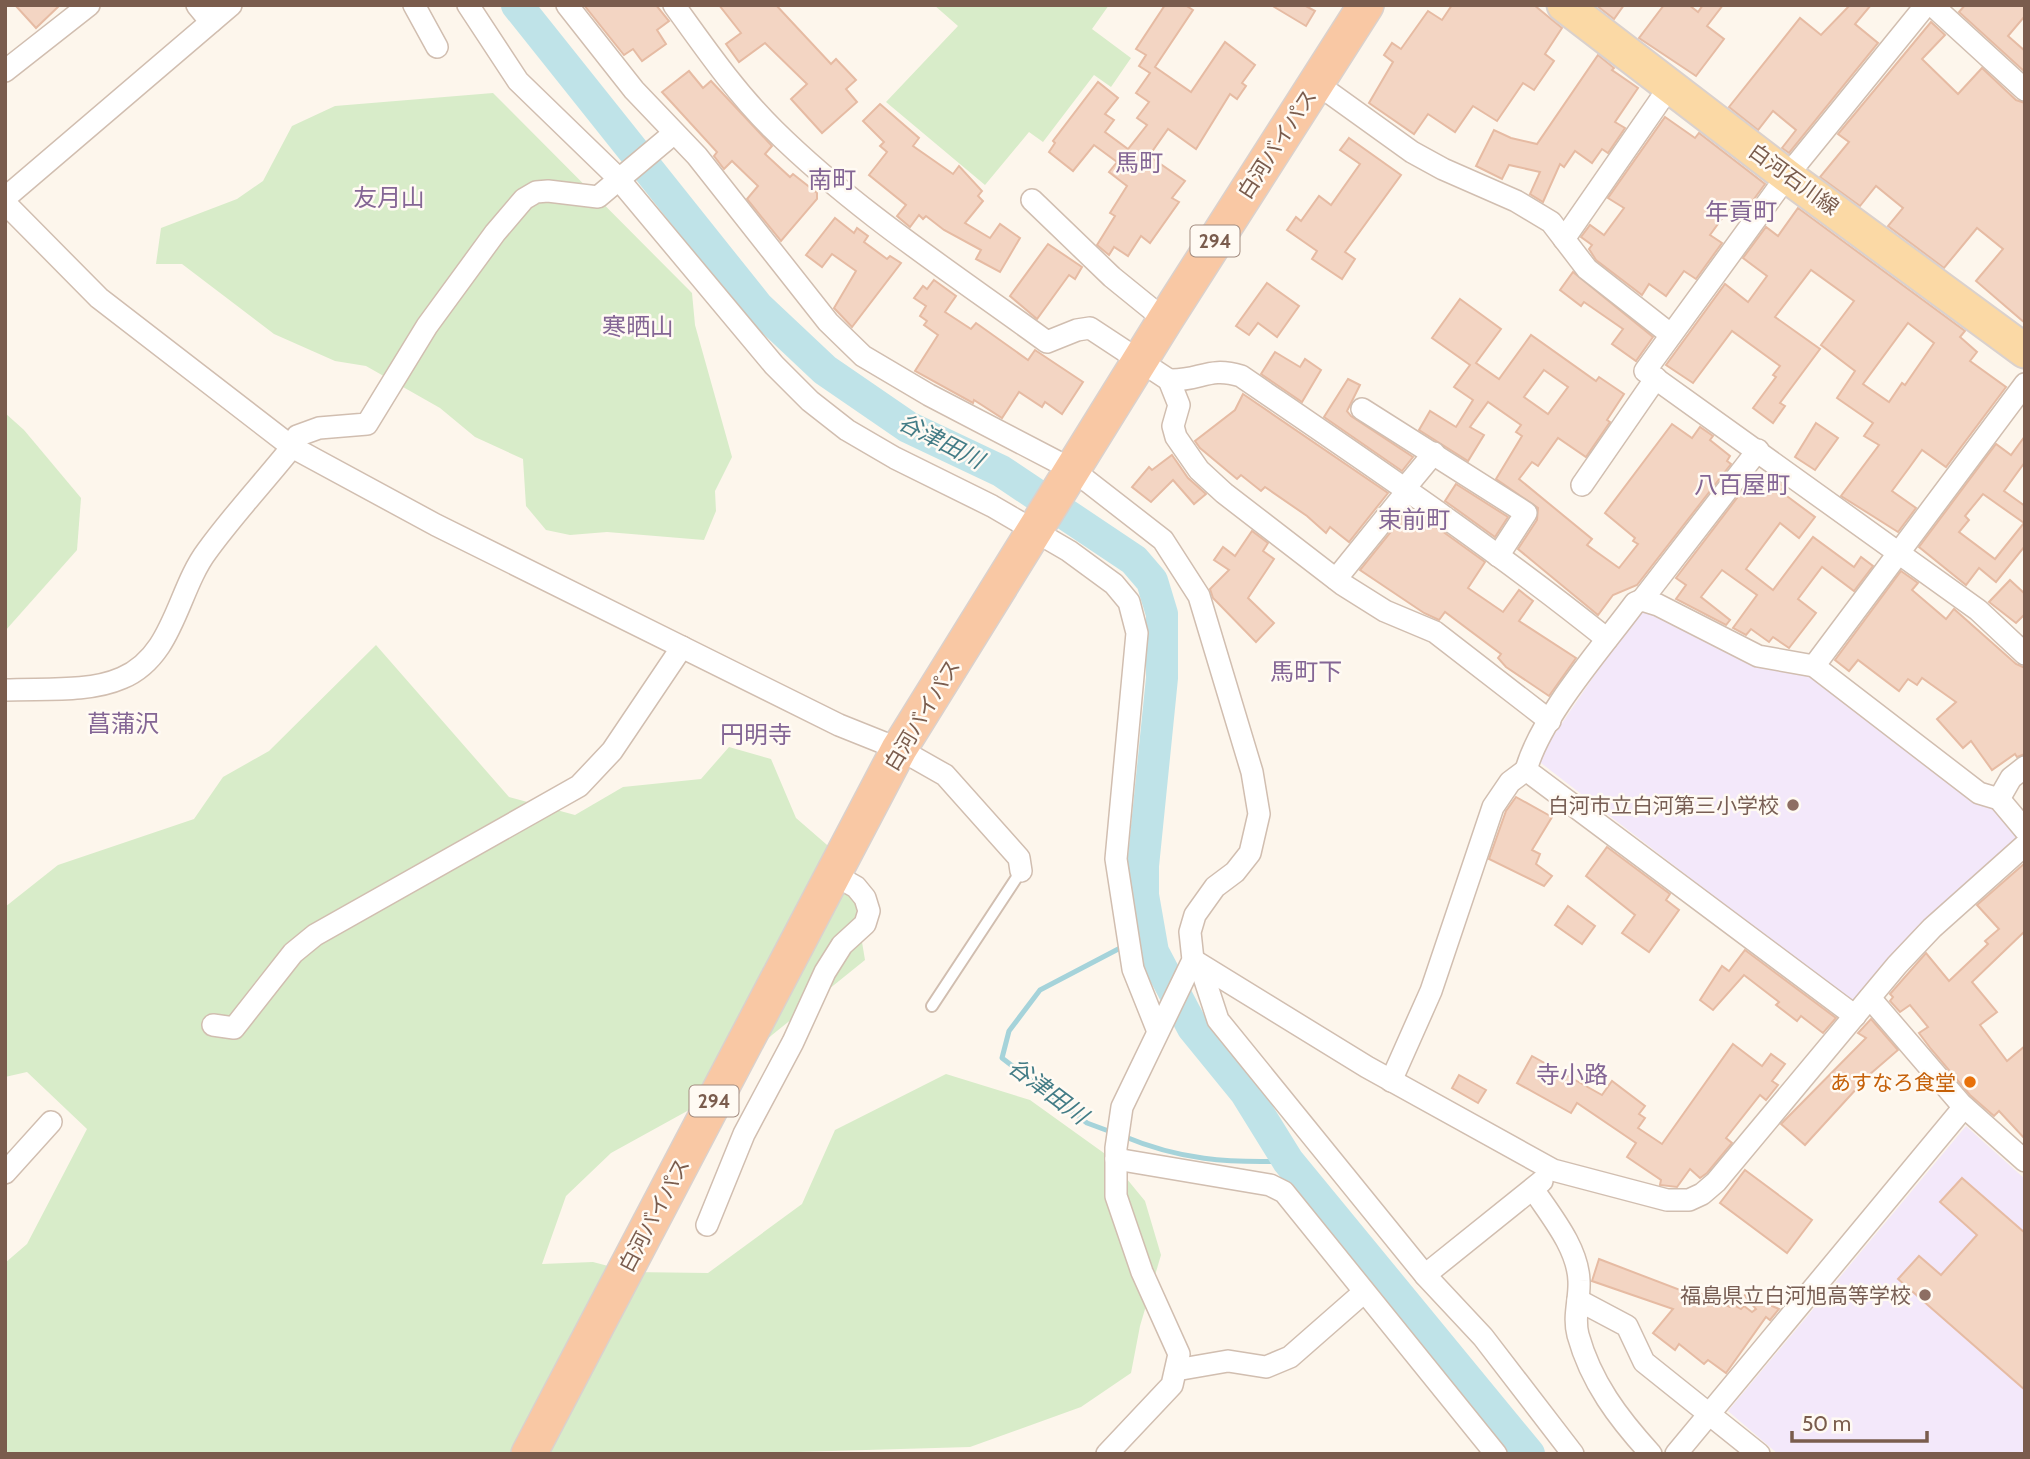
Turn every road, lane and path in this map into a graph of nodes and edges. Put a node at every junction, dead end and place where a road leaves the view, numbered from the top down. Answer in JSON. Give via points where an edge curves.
{"nodes":[{"id":1,"x":89,"y":5,"type":"edge"},
{"id":2,"x":197,"y":5,"type":"edge"},
{"id":3,"x":231,"y":5,"type":"edge"},
{"id":4,"x":414,"y":5,"type":"edge"},
{"id":5,"x":468,"y":5,"type":"edge"},
{"id":6,"x":567,"y":5,"type":"edge"},
{"id":7,"x":674,"y":5,"type":"edge"},
{"id":8,"x":1366,"y":5,"type":"edge"},
{"id":9,"x":1564,"y":5,"type":"edge"},
{"id":10,"x":1926,"y":5,"type":"edge"},
{"id":11,"x":1932,"y":5,"type":"edge"},
{"id":12,"x":211,"y":22,"type":"junction"},
{"id":13,"x":437,"y":47,"type":"dead end"},
{"id":14,"x":5,"y":71,"type":"edge"},
{"id":15,"x":1316,"y":83,"type":"junction"},
{"id":16,"x":1670,"y":86,"type":"junction"},
{"id":17,"x":2025,"y":90,"type":"edge"},
{"id":18,"x":673,"y":134,"type":"junction"},
{"id":19,"x":1787,"y":176,"type":"junction"},
{"id":20,"x":624,"y":177,"type":"junction"},
{"id":21,"x":1032,"y":200,"type":"dead end"},
{"id":22,"x":5,"y":201,"type":"edge"},
{"id":23,"x":1564,"y":239,"type":"junction"},
{"id":24,"x":1165,"y":320,"type":"junction"},
{"id":25,"x":1670,"y":334,"type":"junction"},
{"id":26,"x":2025,"y":351,"type":"edge"},
{"id":27,"x":1156,"y":370,"type":"junction"},
{"id":28,"x":1656,"y":379,"type":"junction"},
{"id":29,"x":2025,"y":384,"type":"edge"},
{"id":30,"x":1362,"y":409,"type":"dead end"},
{"id":31,"x":292,"y":447,"type":"junction"},
{"id":32,"x":1758,"y":450,"type":"junction"},
{"id":33,"x":1434,"y":453,"type":"junction"},
{"id":34,"x":1071,"y":474,"type":"junction"},
{"id":35,"x":1582,"y":485,"type":"dead end"},
{"id":36,"x":1406,"y":489,"type":"junction"},
{"id":37,"x":1036,"y":528,"type":"junction"},
{"id":38,"x":1896,"y":552,"type":"junction"},
{"id":39,"x":1498,"y":556,"type":"junction"},
{"id":40,"x":1336,"y":579,"type":"junction"},
{"id":41,"x":1642,"y":600,"type":"junction"},
{"id":42,"x":1607,"y":639,"type":"junction"},
{"id":43,"x":682,"y":647,"type":"junction"},
{"id":44,"x":2025,"y":654,"type":"edge"},
{"id":45,"x":1814,"y":666,"type":"junction"},
{"id":46,"x":5,"y":690,"type":"edge"},
{"id":47,"x":1550,"y":721,"type":"junction"},
{"id":48,"x":899,"y":749,"type":"junction"},
{"id":49,"x":2025,"y":767,"type":"edge"},
{"id":50,"x":1526,"y":770,"type":"junction"},
{"id":51,"x":1999,"y":799,"type":"junction"},
{"id":52,"x":2025,"y":830,"type":"edge"},
{"id":53,"x":2025,"y":845,"type":"edge"},
{"id":54,"x":1021,"y":871,"type":"joint"},
{"id":55,"x":833,"y":874,"type":"junction"},
{"id":56,"x":1197,"y":963,"type":"junction"},
{"id":57,"x":1870,"y":998,"type":"junction"},
{"id":58,"x":932,"y":1006,"type":"dead end"},
{"id":59,"x":1856,"y":1016,"type":"junction"},
{"id":60,"x":213,"y":1025,"type":"dead end"},
{"id":61,"x":1157,"y":1029,"type":"junction"},
{"id":62,"x":1391,"y":1081,"type":"junction"},
{"id":63,"x":1964,"y":1107,"type":"junction"},
{"id":64,"x":51,"y":1122,"type":"dead end"},
{"id":65,"x":1116,"y":1153,"type":"junction"},
{"id":66,"x":2025,"y":1161,"type":"edge"},
{"id":67,"x":1553,"y":1170,"type":"junction"},
{"id":68,"x":5,"y":1173,"type":"edge"},
{"id":69,"x":1534,"y":1189,"type":"junction"},
{"id":70,"x":707,"y":1225,"type":"dead end"},
{"id":71,"x":1425,"y":1275,"type":"junction"},
{"id":72,"x":1363,"y":1293,"type":"junction"},
{"id":73,"x":1578,"y":1300,"type":"junction"},
{"id":74,"x":1176,"y":1370,"type":"junction"},
{"id":75,"x":1707,"y":1413,"type":"junction"},
{"id":76,"x":529,"y":1454,"type":"edge"},
{"id":77,"x":1107,"y":1454,"type":"edge"},
{"id":78,"x":1496,"y":1454,"type":"edge"},
{"id":79,"x":1573,"y":1454,"type":"edge"},
{"id":80,"x":1651,"y":1454,"type":"edge"},
{"id":81,"x":1676,"y":1454,"type":"edge"},
{"id":82,"x":1759,"y":1454,"type":"edge"}],
"edges":[{"from":1,"to":14,"type":"street"},
{"from":2,"to":12,"type":"street"},
{"from":3,"to":12,"type":"street"},
{"from":4,"to":13,"type":"street"},
{"from":5,"to":20,"type":"street","via":[[519,81]]},
{"from":6,"to":18,"type":"street"},
{"from":7,"to":27,"type":"street","via":[[773,128],[852,201],[1047,342],[1090,328]]},
{"from":8,"to":15,"type":"highway","name":"白河バイパス","number":"294"},
{"from":9,"to":16,"type":"main road","name":"白河石川線"},
{"from":10,"to":19,"type":"street"},
{"from":11,"to":17,"type":"street"},
{"from":12,"to":22,"type":"street"},
{"from":15,"to":23,"type":"street","via":[[1412,152],[1551,222]]},
{"from":15,"to":24,"type":"highway","name":"白河バイパス","number":"294"},
{"from":16,"to":19,"type":"main road","name":"白河石川線"},
{"from":16,"to":23,"type":"street"},
{"from":18,"to":20,"type":"street"},
{"from":18,"to":34,"type":"street","via":[[697,156],[828,321],[863,356]]},
{"from":19,"to":25,"type":"street"},
{"from":19,"to":26,"type":"main road","name":"白河石川線"},
{"from":20,"to":31,"type":"street","via":[[598,197],[548,191],[524,199],[427,326],[367,424],[319,428],[297,436]]},
{"from":20,"to":37,"type":"street","via":[[774,365],[810,401],[895,458]]},
{"from":21,"to":24,"type":"street","via":[[1112,277]]},
{"from":22,"to":31,"type":"street","via":[[99,298]]},
{"from":23,"to":25,"type":"street","via":[[1587,269]]},
{"from":24,"to":27,"type":"highway","name":"白河バイパス","number":"294"},
{"from":25,"to":28,"type":"street","via":[[1645,371]]},
{"from":27,"to":34,"type":"highway","name":"白河バイパス","number":"294"},
{"from":27,"to":36,"type":"street","via":[[1187,381],[1221,370],[1241,376]]},
{"from":27,"to":40,"type":"street","via":[[1179,405],[1173,426],[1176,437],[1199,470]]},
{"from":28,"to":32,"type":"street"},
{"from":28,"to":35,"type":"street"},
{"from":29,"to":38,"type":"street"},
{"from":30,"to":33,"type":"street"},
{"from":31,"to":43,"type":"street","via":[[436,525]]},
{"from":31,"to":46,"type":"street","via":[[205,553],[162,643],[142,664],[124,677],[102,684]]},
{"from":32,"to":38,"type":"street"},
{"from":32,"to":41,"type":"street"},
{"from":33,"to":36,"type":"street"},
{"from":33,"to":39,"type":"street","via":[[1526,513]]},
{"from":34,"to":37,"type":"highway","name":"白河バイパス","number":"294"},
{"from":34,"to":56,"type":"street","via":[[1163,540],[1199,596],[1252,772],[1259,814],[1250,853],[1235,872],[1214,887],[1195,915],[1190,932]]},
{"from":36,"to":39,"type":"street"},
{"from":36,"to":40,"type":"street"},
{"from":37,"to":48,"type":"highway","name":"白河バイパス","number":"294"},
{"from":37,"to":61,"type":"street","via":[[1114,584],[1129,602],[1137,633],[1116,859],[1133,969]]},
{"from":38,"to":44,"type":"street","via":[[1978,610]]},
{"from":38,"to":45,"type":"street"},
{"from":39,"to":42,"type":"street"},
{"from":40,"to":47,"type":"street","via":[[1385,611],[1435,632]]},
{"from":41,"to":42,"type":"street"},
{"from":41,"to":45,"type":"street","via":[[1758,656]]},
{"from":42,"to":47,"type":"street"},
{"from":43,"to":48,"type":"street","via":[[839,725]]},
{"from":43,"to":60,"type":"street","via":[[612,751],[579,786],[314,935],[293,953],[234,1028]]},
{"from":45,"to":51,"type":"street","via":[[1979,793]]},
{"from":47,"to":50,"type":"street","via":[[1530,753]]},
{"from":48,"to":54,"type":"street","via":[[945,775],[1019,858]]},
{"from":48,"to":55,"type":"highway","name":"白河バイパス","number":"294"},
{"from":49,"to":51,"type":"street","via":[[2011,778]]},
{"from":50,"to":59,"type":"street"},
{"from":50,"to":62,"type":"street","via":[[1510,782],[1493,807],[1431,991]]},
{"from":51,"to":52,"type":"street"},
{"from":53,"to":57,"type":"street","via":[[1932,928]]},
{"from":54,"to":58,"type":"lane"},
{"from":55,"to":70,"type":"street","via":[[865,898],[869,911],[865,924],[842,945],[825,972],[739,1144]]},
{"from":55,"to":76,"type":"highway","name":"白河バイパス","number":"294"},
{"from":56,"to":61,"type":"street"},
{"from":56,"to":62,"type":"street"},
{"from":56,"to":71,"type":"street","via":[[1218,1020]]},
{"from":57,"to":59,"type":"street"},
{"from":57,"to":63,"type":"street"},
{"from":59,"to":67,"type":"street","via":[[1702,1194],[1689,1200],[1667,1200]]},
{"from":61,"to":65,"type":"street","via":[[1122,1107]]},
{"from":62,"to":67,"type":"street"},
{"from":63,"to":66,"type":"street"},
{"from":63,"to":75,"type":"street"},
{"from":64,"to":68,"type":"street"},
{"from":65,"to":72,"type":"street","via":[[1284,1192]]},
{"from":65,"to":74,"type":"street","via":[[1115,1196],[1142,1272],[1179,1354]]},
{"from":67,"to":69,"type":"street"},
{"from":69,"to":71,"type":"street"},
{"from":69,"to":73,"type":"street","via":[[1572,1253],[1579,1279]]},
{"from":71,"to":79,"type":"street","via":[[1483,1337]]},
{"from":72,"to":74,"type":"street","via":[[1290,1357],[1266,1367],[1228,1361]]},
{"from":72,"to":78,"type":"street"},
{"from":73,"to":75,"type":"street","via":[[1627,1326],[1644,1362]]},
{"from":73,"to":80,"type":"street","via":[[1578,1333],[1590,1368],[1619,1419]]},
{"from":74,"to":77,"type":"street","via":[[1172,1385]]},
{"from":75,"to":81,"type":"street"},
{"from":75,"to":82,"type":"street"}]}
